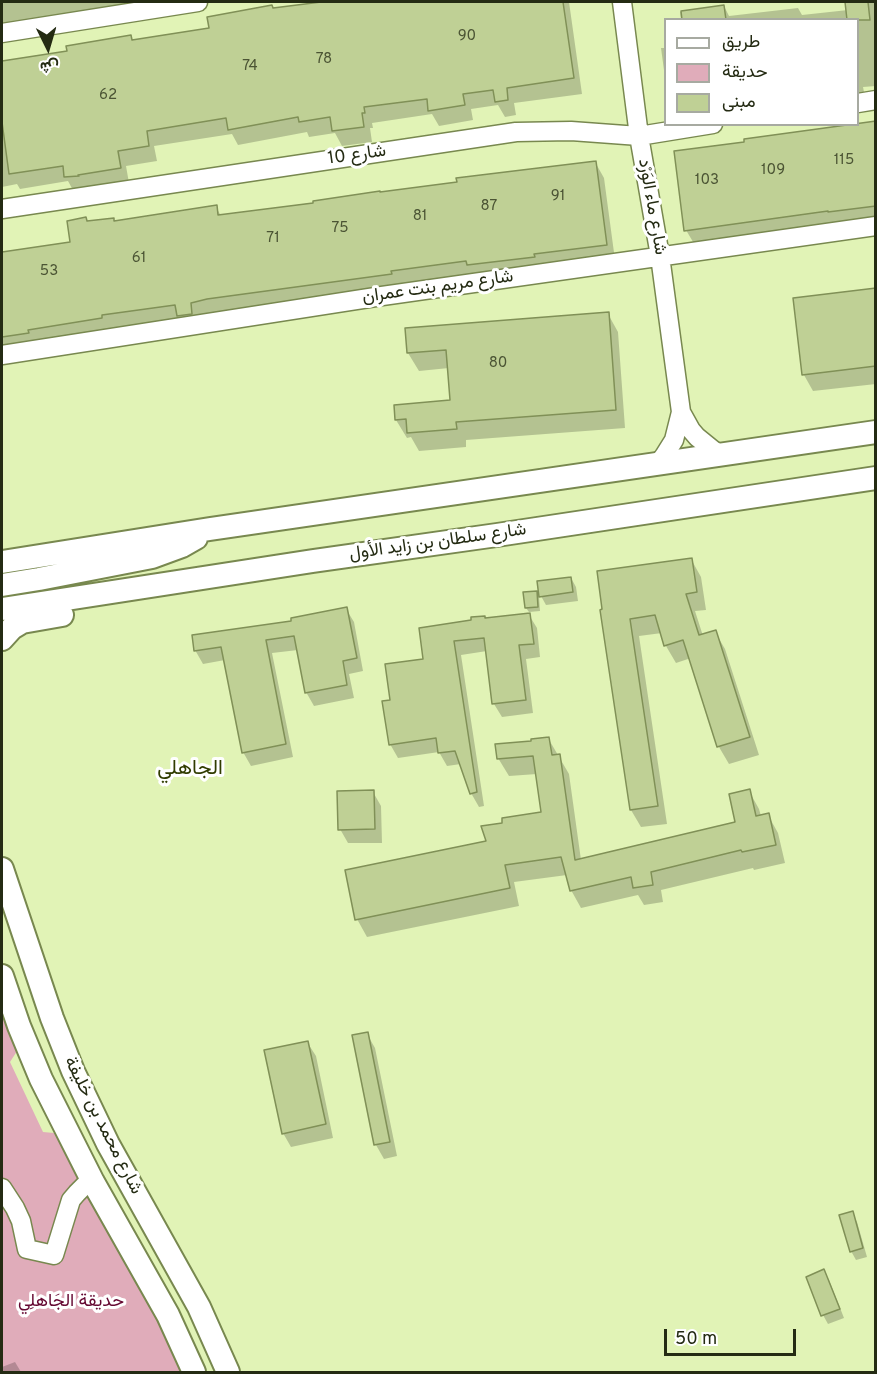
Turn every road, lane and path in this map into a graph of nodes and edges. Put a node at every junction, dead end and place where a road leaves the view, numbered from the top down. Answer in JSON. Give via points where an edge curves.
{"nodes":[{"id":1,"x":198,"y":2,"type":"edge"},
{"id":2,"x":622,"y":2,"type":"edge"},
{"id":3,"x":2,"y":33,"type":"edge"},
{"id":4,"x":876,"y":100,"type":"edge"},
{"id":5,"x":859,"y":103,"type":"edge"},
{"id":6,"x":701,"y":126,"type":"edge"},
{"id":7,"x":639,"y":136,"type":"junction"},
{"id":8,"x":2,"y":209,"type":"edge"},
{"id":9,"x":876,"y":226,"type":"edge"},
{"id":10,"x":660,"y":256,"type":"junction"},
{"id":11,"x":2,"y":355,"type":"edge"},
{"id":12,"x":681,"y":412,"type":"junction"},
{"id":13,"x":876,"y":432,"type":"edge"},
{"id":14,"x":722,"y":455,"type":"junction"},
{"id":15,"x":658,"y":464,"type":"junction"},
{"id":16,"x":876,"y":477,"type":"edge"},
{"id":17,"x":210,"y":529,"type":"junction"},
{"id":18,"x":2,"y":562,"type":"edge"},
{"id":19,"x":2,"y":585,"type":"edge"},
{"id":20,"x":130,"y":589,"type":"junction"},
{"id":21,"x":2,"y":609,"type":"edge"},
{"id":22,"x":2,"y":639,"type":"edge"},
{"id":23,"x":2,"y":867,"type":"edge"},
{"id":24,"x":2,"y":976,"type":"edge"},
{"id":25,"x":93,"y":1182,"type":"junction"},
{"id":26,"x":2,"y":1188,"type":"edge"},
{"id":27,"x":194,"y":1372,"type":"edge"},
{"id":28,"x":228,"y":1372,"type":"edge"}],
"edges":[{"from":1,"to":3,"type":"street"},
{"from":2,"to":7,"type":"street","name":"شارع ماء الوَرْد"},
{"from":4,"to":5,"type":"street"},
{"from":6,"to":7,"type":"street","name":"شارع 10"},
{"from":7,"to":8,"type":"street","name":"شارع 10","via":[[516,132]]},
{"from":7,"to":10,"type":"street","name":"شارع ماء الوَرْد"},
{"from":9,"to":10,"type":"street","name":"شارع مريم بنت عمران"},
{"from":10,"to":11,"type":"street","name":"شارع مريم بنت عمران"},
{"from":10,"to":12,"type":"street","name":"شارع ماء الوَرْد"},
{"from":12,"to":14,"type":"street","name":"شارع ماء الوَرْد","via":[[697,437]]},
{"from":12,"to":15,"type":"street","name":"شارع ماء الوَرْد","via":[[674,440]]},
{"from":13,"to":14,"type":"main road"},
{"from":14,"to":15,"type":"main road"},
{"from":15,"to":17,"type":"main road"},
{"from":16,"to":20,"type":"main road","name":"شارع سلطان بن زايد الأول"},
{"from":17,"to":18,"type":"main road"},
{"from":17,"to":19,"type":"main road","via":[[182,546],[152,557]]},
{"from":20,"to":21,"type":"main road","name":"شارع سلطان بن زايد الأول"},
{"from":20,"to":22,"type":"main road","via":[[83,609],[22,622]]},
{"from":23,"to":28,"type":"main road","name":"شارع محمد بن خليفة","via":[[73,1071],[108,1144],[199,1307]]},
{"from":24,"to":25,"type":"main road","name":"شارع محمد بن خليفة","via":[[37,1068]]},
{"from":25,"to":26,"type":"street","via":[[71,1200],[54,1255],[27,1249],[21,1221]]},
{"from":25,"to":27,"type":"main road","name":"شارع محمد بن خليفة","via":[[168,1315]]}]}
